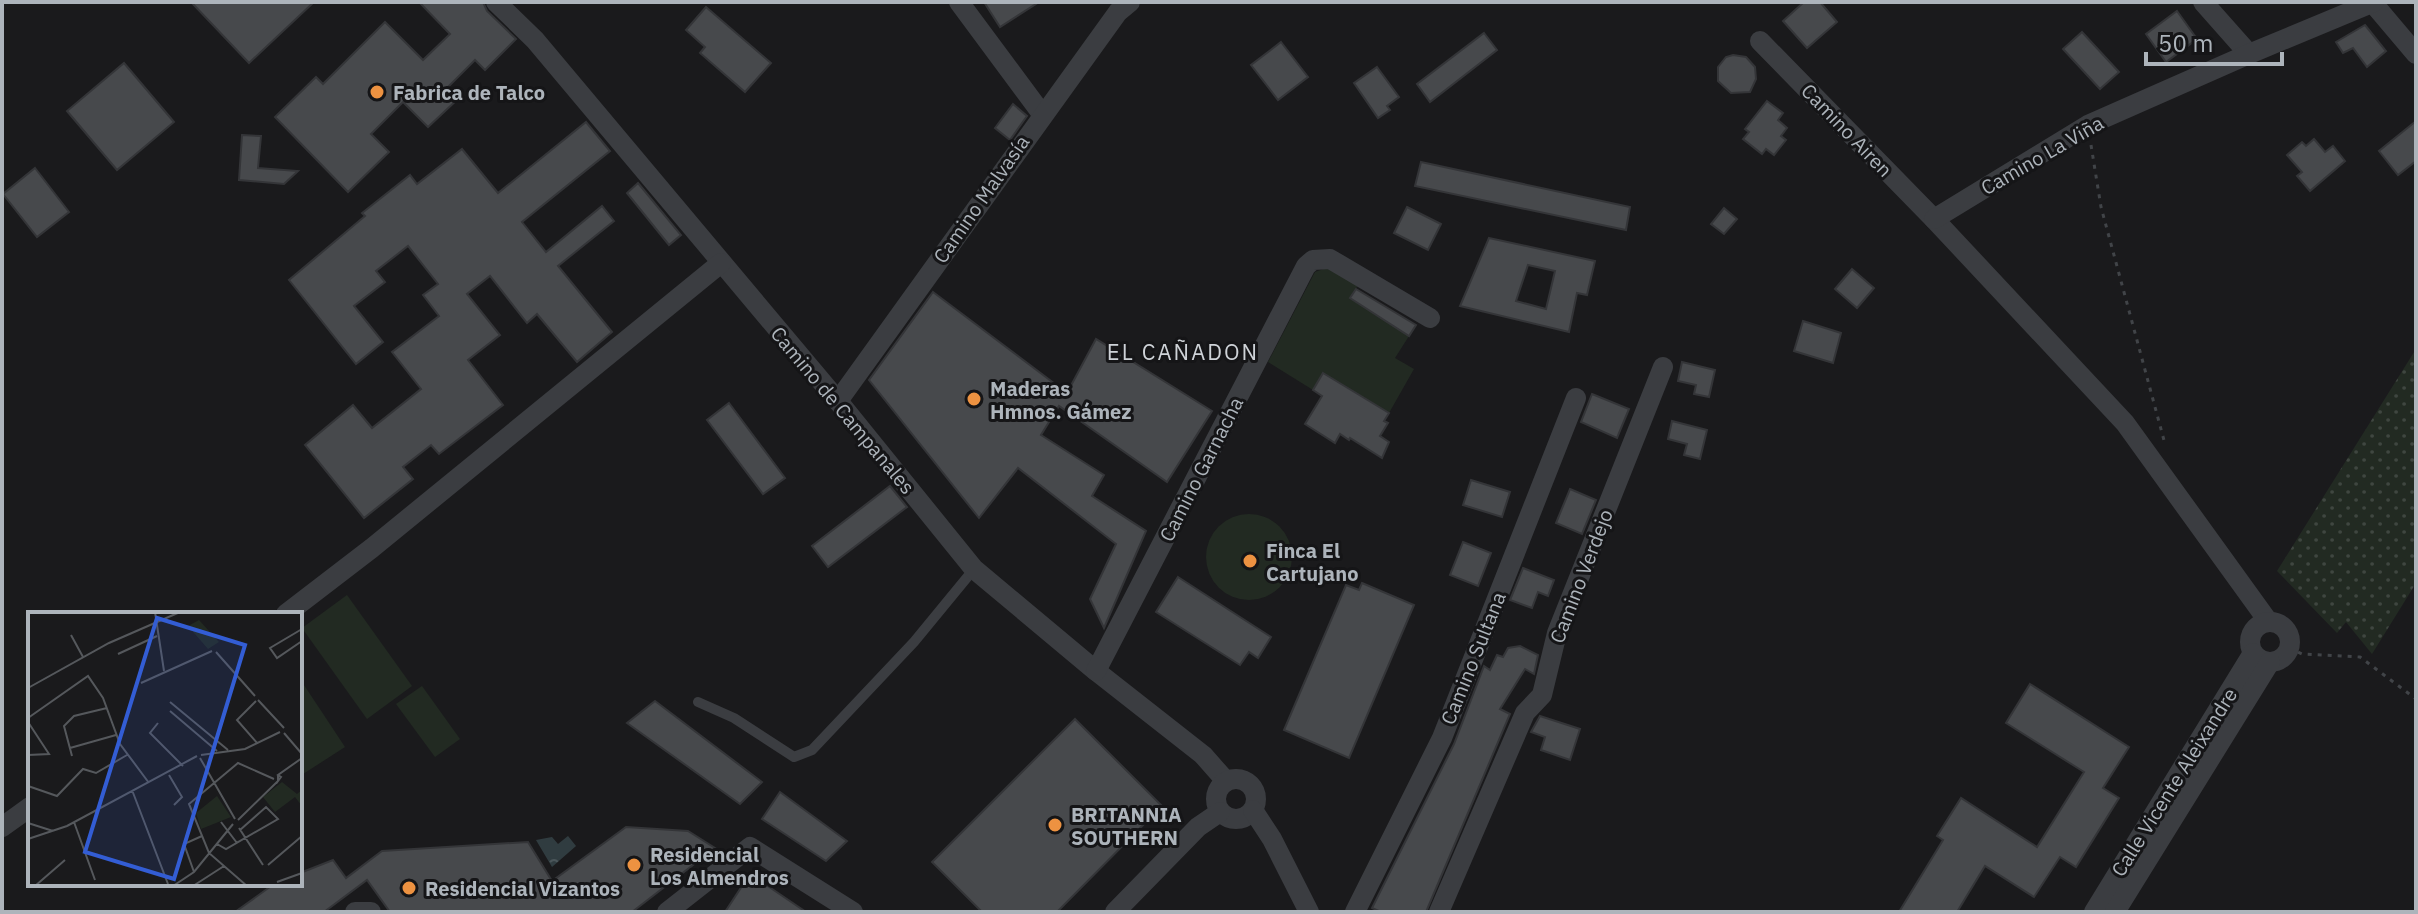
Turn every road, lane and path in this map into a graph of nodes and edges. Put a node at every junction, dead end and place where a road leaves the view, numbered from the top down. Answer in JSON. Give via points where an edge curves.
{"nodes":[{"id":1,"x":496,"y":2,"type":"edge"},
{"id":2,"x":959,"y":2,"type":"edge"},
{"id":3,"x":1130,"y":2,"type":"edge"},
{"id":4,"x":2203,"y":2,"type":"edge"},
{"id":5,"x":2373,"y":2,"type":"edge"},
{"id":6,"x":1760,"y":41,"type":"dead end"},
{"id":7,"x":2249,"y":54,"type":"junction"},
{"id":8,"x":2416,"y":54,"type":"edge"},
{"id":9,"x":1042,"y":114,"type":"junction"},
{"id":10,"x":2088,"y":125,"type":"junction"},
{"id":11,"x":1934,"y":219,"type":"junction"},
{"id":12,"x":721,"y":263,"type":"junction"},
{"id":13,"x":1430,"y":318,"type":"dead end"},
{"id":14,"x":1663,"y":367,"type":"dead end"},
{"id":15,"x":1576,"y":398,"type":"dead end"},
{"id":16,"x":838,"y":401,"type":"junction"},
{"id":17,"x":2167,"y":448,"type":"dead end"},
{"id":18,"x":974,"y":569,"type":"junction"},
{"id":19,"x":289,"y":612,"type":"edge"},
{"id":20,"x":2268,"y":621,"type":"junction"},
{"id":21,"x":2289,"y":648,"type":"junction"},
{"id":22,"x":2262,"y":657,"type":"junction"},
{"id":23,"x":1096,"y":671,"type":"junction"},
{"id":24,"x":2416,"y":699,"type":"edge"},
{"id":25,"x":698,"y":702,"type":"dead end"},
{"id":26,"x":1226,"y":781,"type":"junction"},
{"id":27,"x":28,"y":808,"type":"edge"},
{"id":28,"x":1253,"y":810,"type":"junction"},
{"id":29,"x":1220,"y":812,"type":"junction"},
{"id":30,"x":2,"y":827,"type":"edge"},
{"id":31,"x":667,"y":912,"type":"edge"},
{"id":32,"x":853,"y":912,"type":"edge"},
{"id":33,"x":1115,"y":912,"type":"edge"},
{"id":34,"x":1309,"y":912,"type":"edge"},
{"id":35,"x":1355,"y":912,"type":"edge"},
{"id":36,"x":1439,"y":912,"type":"edge"},
{"id":37,"x":2094,"y":912,"type":"edge"},
{"id":38,"x":2115,"y":912,"type":"edge"}],
"edges":[{"from":1,"to":12,"type":"street","name":"Camino de Campanales","via":[[535,40]]},
{"from":2,"to":9,"type":"street"},
{"from":3,"to":9,"type":"street","name":"Camino Malvasía"},
{"from":4,"to":7,"type":"street"},
{"from":5,"to":7,"type":"street","name":"Camino La Viña"},
{"from":5,"to":8,"type":"street"},
{"from":6,"to":11,"type":"street","name":"Camino Airen"},
{"from":7,"to":10,"type":"street","name":"Camino La Viña"},
{"from":9,"to":16,"type":"street","name":"Camino Malvasía"},
{"from":10,"to":11,"type":"street","name":"Camino La Viña"},
{"from":10,"to":17,"type":"path","via":[[2101,207]]},
{"from":11,"to":20,"type":"street","name":"Camino Airen","via":[[2125,423]]},
{"from":12,"to":16,"type":"street","name":"Camino de Campanales"},
{"from":12,"to":19,"type":"street"},
{"from":13,"to":23,"type":"street","name":"Camino Garnacha","via":[[1330,259],[1306,266]]},
{"from":14,"to":36,"type":"street","name":"Camino Verdejo","via":[[1557,633],[1542,695],[1525,713]]},
{"from":15,"to":35,"type":"street","name":"Camino Sultana","via":[[1442,738]]},
{"from":16,"to":18,"type":"street","name":"Camino de Campanales"},
{"from":18,"to":23,"type":"street","name":"Camino de Campanales"},
{"from":18,"to":25,"type":"lane","via":[[914,642],[802,756],[794,757],[734,718]]},
{"from":20,"to":21,"type":"street","via":[[2286,629]]},
{"from":20,"to":22,"type":"street","via":[[2252,633],[2250,647]]},
{"from":21,"to":22,"type":"street","via":[[2282,658]]},
{"from":21,"to":24,"type":"path","via":[[2302,654],[2360,657]]},
{"from":22,"to":37,"type":"street","name":"Calle Vicente Aleixandre"},
{"from":22,"to":38,"type":"street"},
{"from":23,"to":26,"type":"street","name":"Camino de Campanales","via":[[1203,755]]},
{"from":26,"to":28,"type":"street","via":[[1239,779],[1250,785],[1256,796]]},
{"from":26,"to":29,"type":"street","via":[[1215,799]]},
{"from":27,"to":30,"type":"street"},
{"from":28,"to":29,"type":"street","via":[[1239,819]]},
{"from":28,"to":34,"type":"street"},
{"from":29,"to":33,"type":"street","via":[[1198,827]]},
{"from":31,"to":32,"type":"street","via":[[750,847]]}]}
